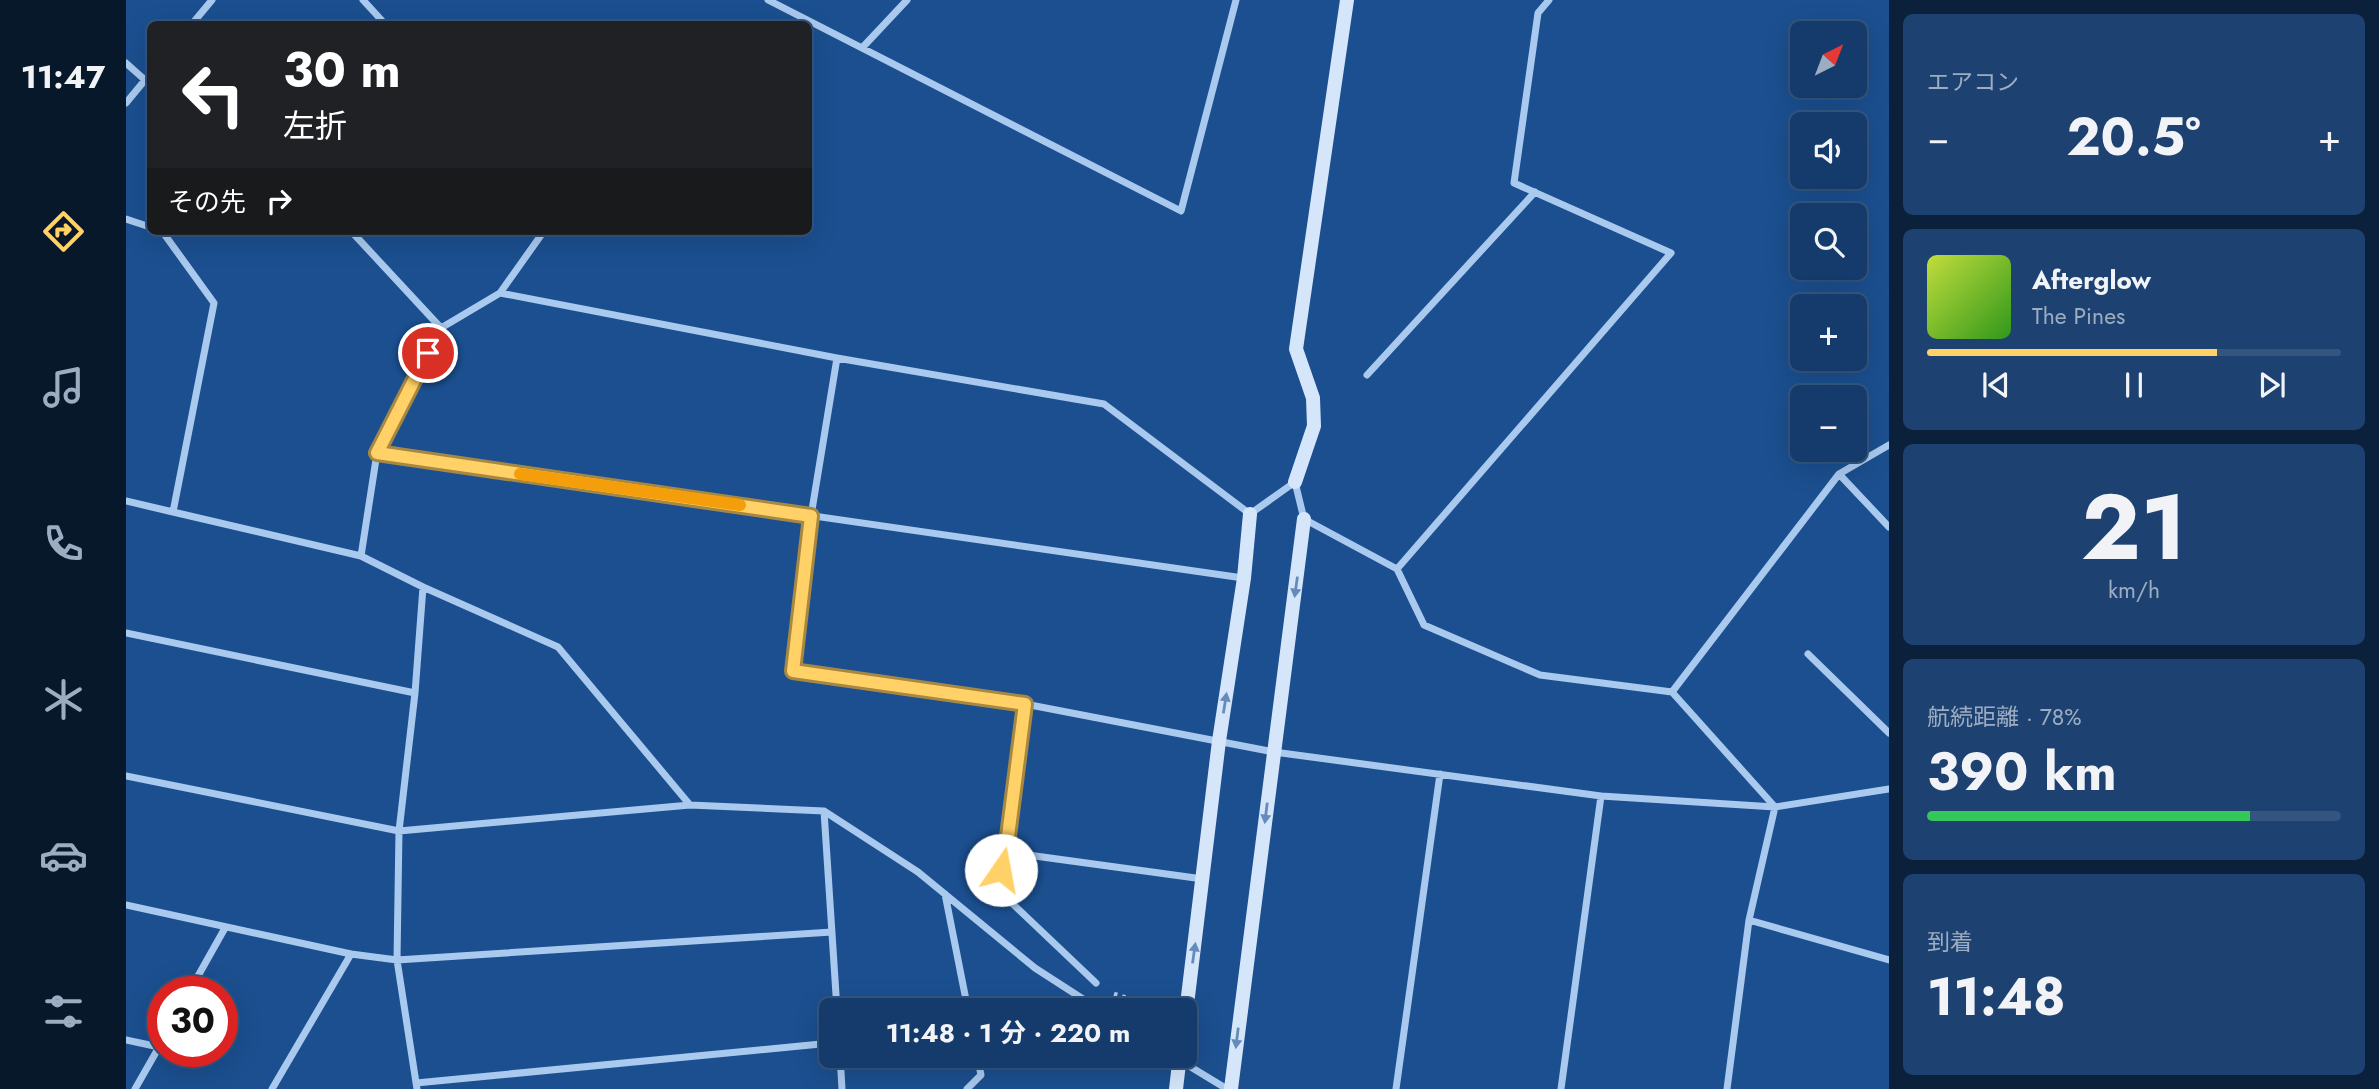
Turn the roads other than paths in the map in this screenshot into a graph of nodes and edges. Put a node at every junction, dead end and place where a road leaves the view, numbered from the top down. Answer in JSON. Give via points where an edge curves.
{"nodes":[{"id":1,"x":212,"y":0,"type":"edge"},
{"id":2,"x":363,"y":0,"type":"edge"},
{"id":3,"x":768,"y":0,"type":"edge"},
{"id":4,"x":907,"y":0,"type":"edge"},
{"id":5,"x":1236,"y":0,"type":"edge"},
{"id":6,"x":1347,"y":0,"type":"edge"},
{"id":7,"x":1549,"y":0,"type":"edge"},
{"id":8,"x":194,"y":21,"type":"edge"},
{"id":9,"x":382,"y":21,"type":"edge"},
{"id":10,"x":809,"y":21,"type":"edge"},
{"id":11,"x":812,"y":22,"type":"edge"},
{"id":12,"x":862,"y":48,"type":"junction"},
{"id":13,"x":126,"y":63,"type":"edge"},
{"id":14,"x":147,"y":76,"type":"edge"},
{"id":15,"x":147,"y":78,"type":"edge"},
{"id":16,"x":126,"y":103,"type":"edge"},
{"id":17,"x":1535,"y":192,"type":"junction"},
{"id":18,"x":126,"y":219,"type":"edge"},
{"id":19,"x":147,"y":226,"type":"edge"},
{"id":20,"x":165,"y":235,"type":"edge"},
{"id":21,"x":355,"y":235,"type":"edge"},
{"id":22,"x":541,"y":235,"type":"edge"},
{"id":23,"x":500,"y":293,"type":"junction"},
{"id":24,"x":441,"y":328,"type":"junction"},
{"id":25,"x":837,"y":358,"type":"junction"},
{"id":26,"x":1367,"y":375,"type":"dead end"},
{"id":27,"x":1889,"y":446,"type":"edge"},
{"id":28,"x":377,"y":453,"type":"junction"},
{"id":29,"x":1839,"y":474,"type":"junction"},
{"id":30,"x":1295,"y":482,"type":"junction"},
{"id":31,"x":126,"y":501,"type":"edge"},
{"id":32,"x":173,"y":512,"type":"junction"},
{"id":33,"x":1250,"y":514,"type":"junction"},
{"id":34,"x":811,"y":516,"type":"junction"},
{"id":35,"x":1304,"y":519,"type":"junction"},
{"id":36,"x":1889,"y":527,"type":"edge"},
{"id":37,"x":361,"y":556,"type":"junction"},
{"id":38,"x":1397,"y":569,"type":"junction"},
{"id":39,"x":1244,"y":578,"type":"junction"},
{"id":40,"x":423,"y":587,"type":"junction"},
{"id":41,"x":126,"y":633,"type":"edge"},
{"id":42,"x":1808,"y":654,"type":"dead end"},
{"id":43,"x":1672,"y":692,"type":"junction"},
{"id":44,"x":415,"y":693,"type":"junction"},
{"id":45,"x":1025,"y":704,"type":"junction"},
{"id":46,"x":1889,"y":733,"type":"edge"},
{"id":47,"x":1219,"y":741,"type":"junction"},
{"id":48,"x":1274,"y":752,"type":"junction"},
{"id":49,"x":1440,"y":774,"type":"junction"},
{"id":50,"x":126,"y":776,"type":"edge"},
{"id":51,"x":1889,"y":789,"type":"edge"},
{"id":52,"x":1601,"y":796,"type":"junction"},
{"id":53,"x":690,"y":806,"type":"junction"},
{"id":54,"x":1775,"y":807,"type":"junction"},
{"id":55,"x":824,"y":811,"type":"junction"},
{"id":56,"x":399,"y":831,"type":"junction"},
{"id":57,"x":1006,"y":852,"type":"junction"},
{"id":58,"x":1203,"y":880,"type":"junction"},
{"id":59,"x":945,"y":894,"type":"junction"},
{"id":60,"x":126,"y":905,"type":"edge"},
{"id":61,"x":1749,"y":920,"type":"junction"},
{"id":62,"x":225,"y":928,"type":"junction"},
{"id":63,"x":832,"y":932,"type":"junction"},
{"id":64,"x":351,"y":954,"type":"junction"},
{"id":65,"x":397,"y":960,"type":"junction"},
{"id":66,"x":1889,"y":960,"type":"edge"},
{"id":67,"x":198,"y":976,"type":"edge"},
{"id":68,"x":1096,"y":983,"type":"road end"},
{"id":69,"x":836,"y":998,"type":"edge"},
{"id":70,"x":966,"y":998,"type":"edge"},
{"id":71,"x":1081,"y":998,"type":"edge"},
{"id":72,"x":1188,"y":998,"type":"edge"},
{"id":73,"x":126,"y":1040,"type":"edge"},
{"id":74,"x":147,"y":1042,"type":"edge"},
{"id":75,"x":819,"y":1044,"type":"edge"},
{"id":76,"x":148,"y":1067,"type":"edge"},
{"id":77,"x":841,"y":1068,"type":"edge"},
{"id":78,"x":980,"y":1068,"type":"edge"},
{"id":79,"x":1177,"y":1068,"type":"edge"},
{"id":80,"x":1195,"y":1068,"type":"edge"},
{"id":81,"x":417,"y":1086,"type":"edge"},
{"id":82,"x":135,"y":1089,"type":"edge"},
{"id":83,"x":272,"y":1089,"type":"edge"},
{"id":84,"x":842,"y":1089,"type":"edge"},
{"id":85,"x":967,"y":1089,"type":"edge"},
{"id":86,"x":1176,"y":1089,"type":"edge"},
{"id":87,"x":1229,"y":1089,"type":"edge"},
{"id":88,"x":1396,"y":1089,"type":"edge"},
{"id":89,"x":1561,"y":1089,"type":"edge"},
{"id":90,"x":1727,"y":1089,"type":"edge"}],
"edges":[{"from":1,"to":8,"type":"street"},
{"from":2,"to":9,"type":"street"},
{"from":3,"to":10,"type":"street"},
{"from":4,"to":12,"type":"street"},
{"from":5,"to":12,"type":"street","via":[[1181,211]]},
{"from":6,"to":30,"type":"street","via":[[1296,349],[1313,398],[1314,426]]},
{"from":7,"to":17,"type":"street","via":[[1538,13],[1514,183]]},
{"from":11,"to":12,"type":"street"},
{"from":13,"to":14,"type":"street"},
{"from":15,"to":16,"type":"street"},
{"from":17,"to":26,"type":"street"},
{"from":17,"to":38,"type":"street","via":[[1671,253]]},
{"from":18,"to":19,"type":"street"},
{"from":20,"to":32,"type":"street","via":[[214,303]]},
{"from":21,"to":24,"type":"street"},
{"from":22,"to":23,"type":"street"},
{"from":23,"to":24,"type":"street"},
{"from":23,"to":25,"type":"street"},
{"from":24,"to":28,"type":"street"},
{"from":25,"to":33,"type":"street","via":[[1104,404]]},
{"from":25,"to":34,"type":"street"},
{"from":27,"to":29,"type":"street"},
{"from":28,"to":34,"type":"street"},
{"from":28,"to":37,"type":"street"},
{"from":29,"to":36,"type":"street"},
{"from":29,"to":43,"type":"street"},
{"from":30,"to":33,"type":"street"},
{"from":30,"to":35,"type":"street"},
{"from":31,"to":32,"type":"street"},
{"from":32,"to":37,"type":"street"},
{"from":33,"to":39,"type":"street"},
{"from":34,"to":39,"type":"street"},
{"from":34,"to":45,"type":"street","via":[[793,671]]},
{"from":35,"to":38,"type":"street"},
{"from":35,"to":48,"type":"street","one_way":true},
{"from":37,"to":40,"type":"street"},
{"from":38,"to":43,"type":"street","via":[[1424,625],[1540,675]]},
{"from":47,"to":39,"type":"street","one_way":true},
{"from":40,"to":44,"type":"street"},
{"from":40,"to":53,"type":"street","via":[[558,647]]},
{"from":41,"to":44,"type":"street"},
{"from":42,"to":46,"type":"street"},
{"from":43,"to":54,"type":"street"},
{"from":44,"to":56,"type":"street"},
{"from":45,"to":47,"type":"street"},
{"from":45,"to":57,"type":"street"},
{"from":47,"to":48,"type":"street"},
{"from":47,"to":58,"type":"street"},
{"from":48,"to":49,"type":"street"},
{"from":48,"to":87,"type":"street","one_way":true},
{"from":49,"to":52,"type":"street"},
{"from":49,"to":88,"type":"street"},
{"from":50,"to":56,"type":"street"},
{"from":51,"to":54,"type":"street"},
{"from":52,"to":54,"type":"street"},
{"from":52,"to":89,"type":"street"},
{"from":53,"to":55,"type":"street"},
{"from":53,"to":56,"type":"street"},
{"from":54,"to":61,"type":"street"},
{"from":55,"to":59,"type":"street"},
{"from":55,"to":63,"type":"street"},
{"from":56,"to":65,"type":"street"},
{"from":57,"to":58,"type":"street"},
{"from":57,"to":68,"type":"street","via":[[996,888]]},
{"from":72,"to":58,"type":"street","one_way":true},
{"from":59,"to":70,"type":"street"},
{"from":59,"to":71,"type":"street","via":[[1035,968]]},
{"from":60,"to":62,"type":"street"},
{"from":61,"to":66,"type":"street"},
{"from":61,"to":90,"type":"street"},
{"from":62,"to":64,"type":"street"},
{"from":62,"to":67,"type":"street"},
{"from":63,"to":65,"type":"street"},
{"from":63,"to":69,"type":"street"},
{"from":64,"to":65,"type":"street"},
{"from":64,"to":83,"type":"street"},
{"from":65,"to":81,"type":"street"},
{"from":73,"to":74,"type":"street"},
{"from":75,"to":81,"type":"street"},
{"from":76,"to":82,"type":"street"},
{"from":77,"to":84,"type":"street"},
{"from":78,"to":85,"type":"street","via":[[981,1075]]},
{"from":79,"to":86,"type":"street"},
{"from":80,"to":87,"type":"street"}]}
